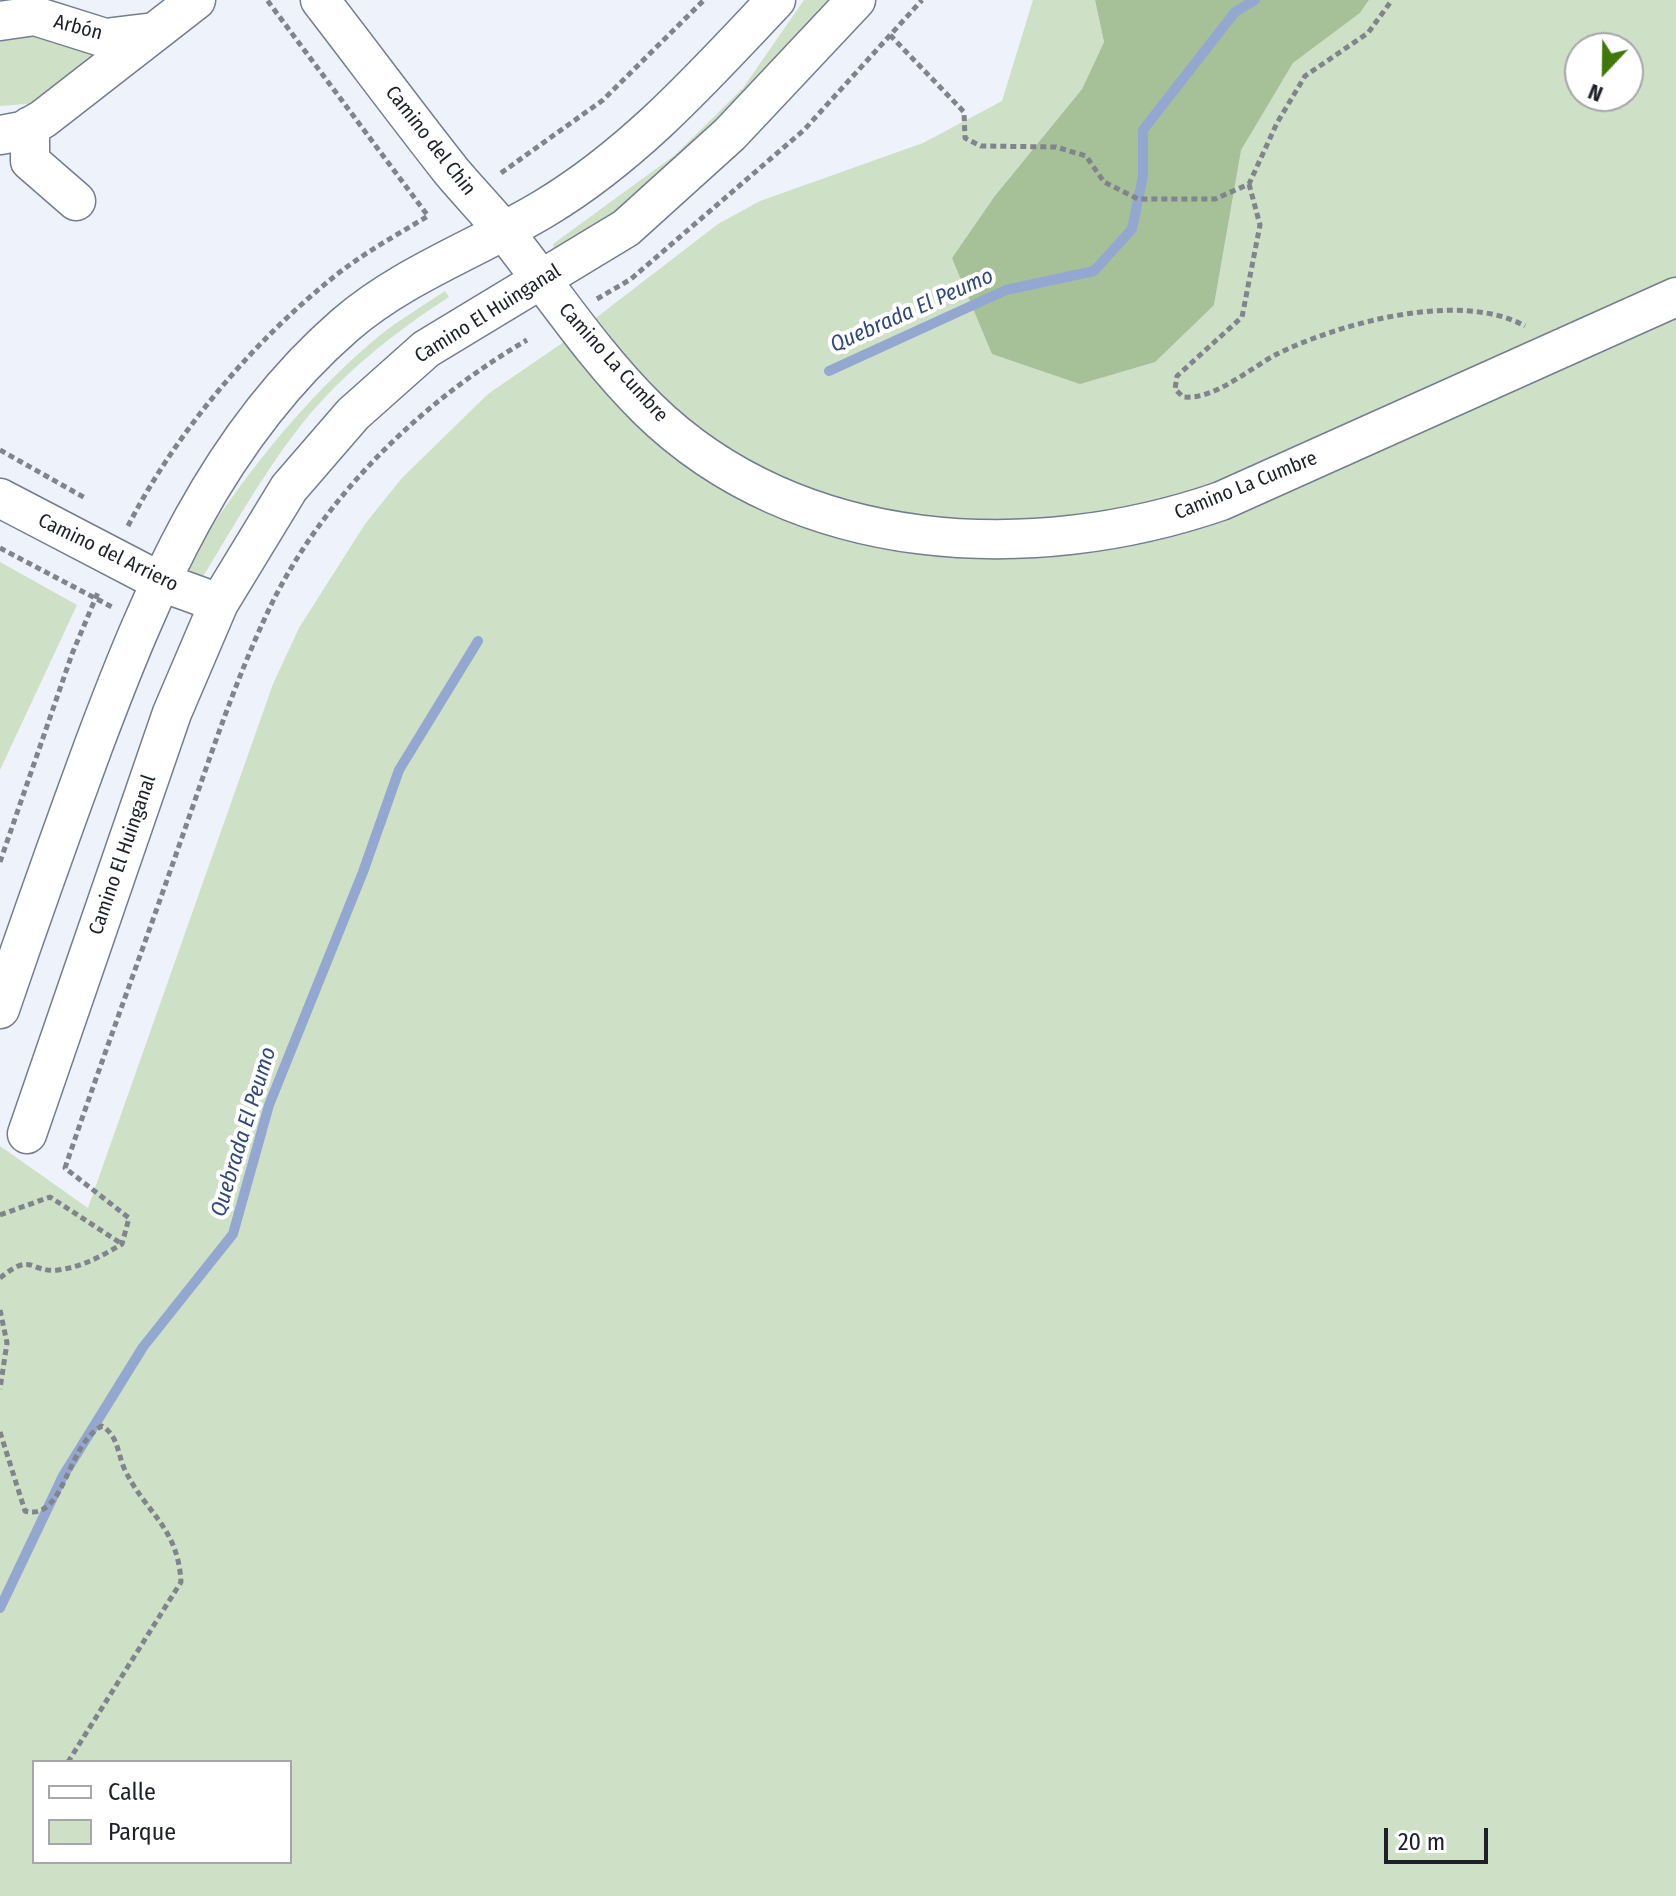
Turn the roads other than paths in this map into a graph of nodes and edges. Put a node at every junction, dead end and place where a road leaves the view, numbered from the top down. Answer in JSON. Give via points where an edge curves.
{"nodes":[{"id":1,"x":196,"y":0,"type":"edge"},
{"id":2,"x":320,"y":0,"type":"edge"},
{"id":3,"x":776,"y":0,"type":"edge"},
{"id":4,"x":856,"y":0,"type":"edge"},
{"id":5,"x":0,"y":21,"type":"edge"},
{"id":6,"x":157,"y":31,"type":"junction"},
{"id":7,"x":15,"y":131,"type":"edge"},
{"id":8,"x":76,"y":201,"type":"dead end"},
{"id":9,"x":504,"y":232,"type":"junction"},
{"id":10,"x":540,"y":281,"type":"junction"},
{"id":11,"x":1676,"y":297,"type":"edge"},
{"id":12,"x":0,"y":498,"type":"edge"},
{"id":13,"x":161,"y":582,"type":"junction"},
{"id":14,"x":219,"y":603,"type":"junction"},
{"id":15,"x":0,"y":1009,"type":"edge"},
{"id":16,"x":27,"y":1134,"type":"dead end"}],
"edges":[{"from":1,"to":6,"type":"street","name":"Arbón"},
{"from":2,"to":9,"type":"street","name":"Camino del Chin"},
{"from":3,"to":9,"type":"street","via":[[622,153]]},
{"from":4,"to":10,"type":"street","name":"Camino El Huinganal","via":[[730,134],[626,228]]},
{"from":5,"to":6,"type":"street","name":"Arbón","via":[[35,16],[105,38]]},
{"from":6,"to":7,"type":"street","name":"Arbón"},
{"from":7,"to":8,"type":"street","name":"Arbón","via":[[30,161]]},
{"from":9,"to":10,"type":"street","name":"Camino del Chin"},
{"from":9,"to":13,"type":"street","via":[[386,292],[307,360],[216,474]]},
{"from":10,"to":11,"type":"street","name":"Camino La Cumbre","via":[[648,409],[730,469],[819,510],[953,539],[1044,540],[1178,516]]},
{"from":10,"to":14,"type":"street","name":"Camino El Huinganal","via":[[426,349],[353,414],[289,488]]},
{"from":12,"to":13,"type":"street","name":"Camino del Arriero"},
{"from":13,"to":14,"type":"street","name":"Camino del Arriero"},
{"from":13,"to":15,"type":"street","via":[[122,670]]},
{"from":14,"to":16,"type":"street","name":"Camino El Huinganal","via":[[172,713]]}]}
